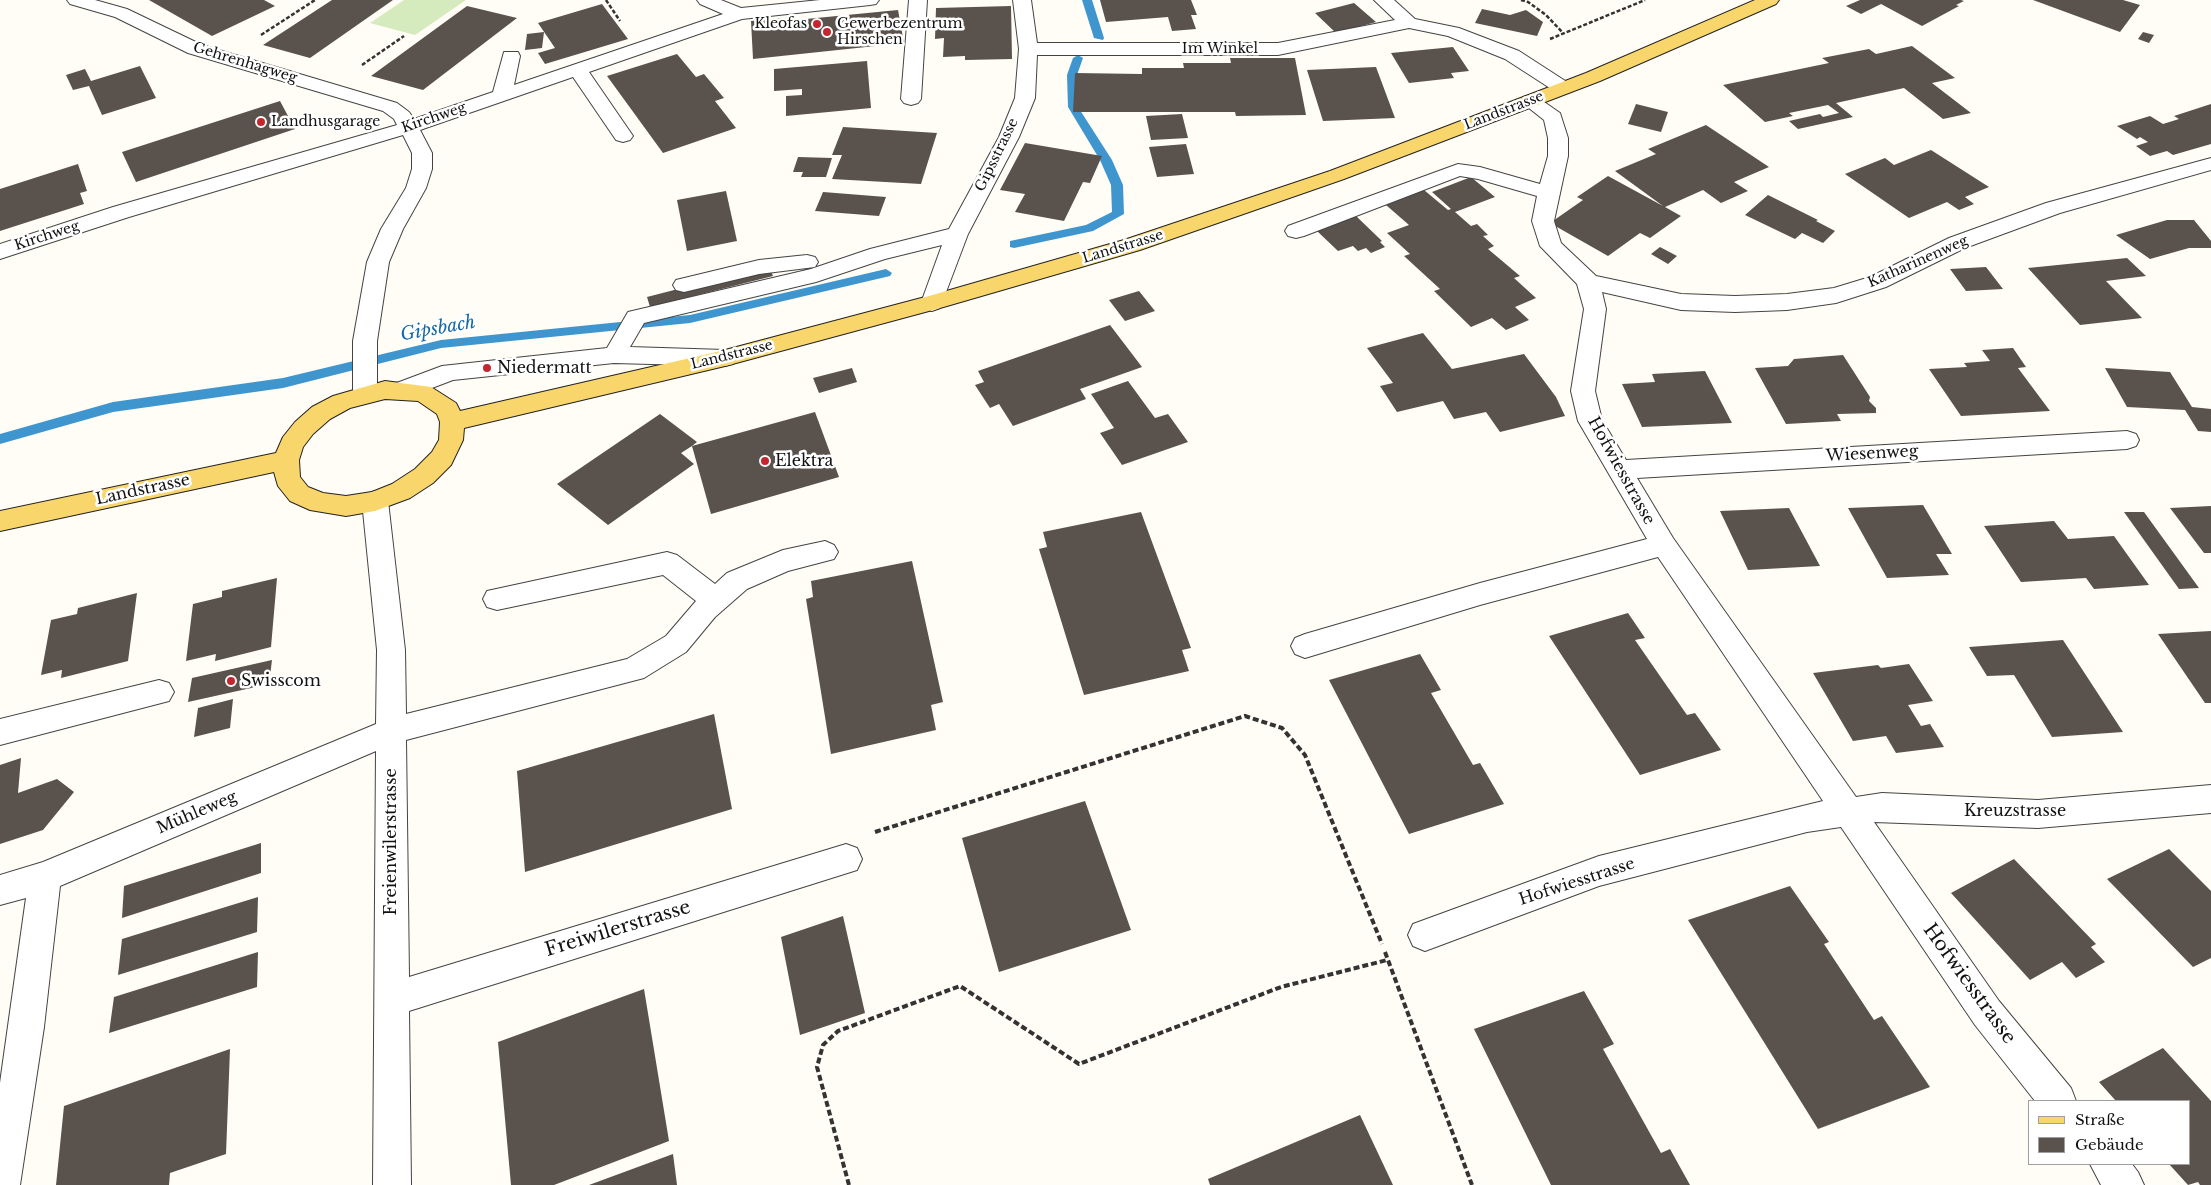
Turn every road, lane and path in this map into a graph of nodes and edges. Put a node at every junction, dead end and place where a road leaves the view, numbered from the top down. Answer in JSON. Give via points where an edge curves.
{"nodes":[{"id":1,"x":76,"y":0,"type":"edge"},
{"id":2,"x":315,"y":0,"type":"edge"},
{"id":3,"x":706,"y":0,"type":"edge"},
{"id":4,"x":870,"y":0,"type":"edge"},
{"id":5,"x":918,"y":0,"type":"edge"},
{"id":6,"x":1022,"y":0,"type":"edge"},
{"id":7,"x":1383,"y":0,"type":"edge"},
{"id":8,"x":1521,"y":0,"type":"edge"},
{"id":9,"x":1645,"y":0,"type":"edge"},
{"id":10,"x":1770,"y":0,"type":"edge"},
{"id":11,"x":1529,"y":1,"type":"edge"},
{"id":12,"x":739,"y":14,"type":"junction"},
{"id":13,"x":1409,"y":23,"type":"junction"},
{"id":14,"x":1587,"y":24,"type":"dead end"},
{"id":15,"x":1564,"y":34,"type":"dead end"},
{"id":16,"x":404,"y":36,"type":"dead end"},
{"id":17,"x":1028,"y":49,"type":"junction"},
{"id":18,"x":511,"y":56,"type":"dead end"},
{"id":19,"x":227,"y":58,"type":"junction"},
{"id":20,"x":356,"y":69,"type":"dead end"},
{"id":21,"x":577,"y":69,"type":"junction"},
{"id":22,"x":1563,"y":88,"type":"junction"},
{"id":23,"x":502,"y":95,"type":"junction"},
{"id":24,"x":911,"y":99,"type":"dead end"},
{"id":25,"x":1530,"y":101,"type":"junction"},
{"id":26,"x":410,"y":127,"type":"junction"},
{"id":27,"x":623,"y":136,"type":"dead end"},
{"id":28,"x":2211,"y":164,"type":"edge"},
{"id":29,"x":1548,"y":193,"type":"junction"},
{"id":30,"x":1296,"y":231,"type":"dead end"},
{"id":31,"x":957,"y":234,"type":"junction"},
{"id":32,"x":0,"y":252,"type":"edge"},
{"id":33,"x":846,"y":265,"type":"junction"},
{"id":34,"x":1588,"y":281,"type":"junction"},
{"id":35,"x":684,"y":285,"type":"dead end"},
{"id":36,"x":932,"y":303,"type":"junction"},
{"id":37,"x":618,"y":347,"type":"junction"},
{"id":38,"x":725,"y":358,"type":"junction"},
{"id":39,"x":365,"y":385,"type":"junction"},
{"id":40,"x":404,"y":390,"type":"junction"},
{"id":41,"x":452,"y":422,"type":"junction"},
{"id":42,"x":2126,"y":440,"type":"dead end"},
{"id":43,"x":286,"y":460,"type":"junction"},
{"id":44,"x":1618,"y":471,"type":"junction"},
{"id":45,"x":375,"y":501,"type":"junction"},
{"id":46,"x":0,"y":521,"type":"edge"},
{"id":47,"x":1664,"y":545,"type":"junction"},
{"id":48,"x":825,"y":552,"type":"dead end"},
{"id":49,"x":496,"y":599,"type":"dead end"},
{"id":50,"x":715,"y":600,"type":"junction"},
{"id":51,"x":1305,"y":646,"type":"dead end"},
{"id":52,"x":158,"y":692,"type":"dead end"},
{"id":53,"x":392,"y":731,"type":"junction"},
{"id":54,"x":0,"y":732,"type":"edge"},
{"id":55,"x":2211,"y":799,"type":"edge"},
{"id":56,"x":1850,"y":814,"type":"junction"},
{"id":57,"x":846,"y":859,"type":"joint"},
{"id":58,"x":45,"y":877,"type":"junction"},
{"id":59,"x":0,"y":890,"type":"edge"},
{"id":60,"x":1425,"y":935,"type":"dead end"},
{"id":61,"x":1387,"y":960,"type":"junction"},
{"id":62,"x":390,"y":1000,"type":"junction"},
{"id":63,"x":2057,"y":1100,"type":"edge"},
{"id":64,"x":2109,"y":1165,"type":"edge"},
{"id":65,"x":1,"y":1185,"type":"edge"},
{"id":66,"x":392,"y":1185,"type":"edge"},
{"id":67,"x":849,"y":1185,"type":"edge"},
{"id":68,"x":1472,"y":1185,"type":"edge"},
{"id":69,"x":2126,"y":1185,"type":"edge"}],
"edges":[{"from":1,"to":19,"type":"street","name":"Gehrenhagweg","via":[[121,13],[196,49]]},
{"from":2,"to":19,"type":"path"},
{"from":3,"to":12,"type":"street"},
{"from":4,"to":12,"type":"street","name":"Kirchweg"},
{"from":5,"to":24,"type":"street"},
{"from":6,"to":17,"type":"street","name":"Gipsstrasse"},
{"from":7,"to":13,"type":"street","name":"Im Winkel"},
{"from":8,"to":11,"type":"path"},
{"from":9,"to":14,"type":"path"},
{"from":10,"to":22,"type":"main road","name":"Landstrasse"},
{"from":11,"to":15,"type":"path"},
{"from":12,"to":21,"type":"street","name":"Kirchweg"},
{"from":13,"to":17,"type":"street","name":"Im Winkel","via":[[1278,49]]},
{"from":13,"to":22,"type":"street","name":"Im Winkel","via":[[1453,32],[1512,55]]},
{"from":16,"to":20,"type":"path"},
{"from":17,"to":31,"type":"street","name":"Gipsstrasse","via":[[1024,98],[1009,137]]},
{"from":18,"to":23,"type":"street"},
{"from":19,"to":26,"type":"street","name":"Gehrenhagweg","via":[[390,107]]},
{"from":21,"to":23,"type":"street","name":"Kirchweg"},
{"from":21,"to":27,"type":"street"},
{"from":22,"to":25,"type":"main road","name":"Landstrasse"},
{"from":23,"to":26,"type":"street","name":"Kirchweg"},
{"from":25,"to":29,"type":"street","via":[[1553,117],[1558,138],[1558,156]]},
{"from":25,"to":36,"type":"main road","name":"Landstrasse","via":[[1337,175],[1132,245]]},
{"from":26,"to":32,"type":"street","name":"Kirchweg","via":[[121,212]]},
{"from":26,"to":39,"type":"street","name":"Gehrenhagweg","via":[[422,153],[422,169],[416,188],[378,262],[365,341]]},
{"from":28,"to":34,"type":"street","name":"Katharinenweg","via":[[2053,208],[1957,243],[1878,282],[1836,296],[1744,304],[1681,302]]},
{"from":29,"to":30,"type":"street","via":[[1480,173],[1458,170]]},
{"from":29,"to":34,"type":"street","via":[[1543,220],[1551,246]]},
{"from":31,"to":33,"type":"street"},
{"from":31,"to":36,"type":"street","name":"Gipsstrasse"},
{"from":33,"to":35,"type":"street","via":[[811,262],[759,267]]},
{"from":33,"to":37,"type":"street","via":[[636,317]]},
{"from":34,"to":44,"type":"street","name":"Hofwiesstrasse","via":[[1596,309],[1583,391],[1590,421]]},
{"from":36,"to":38,"type":"main road","name":"Landstrasse"},
{"from":37,"to":38,"type":"street"},
{"from":37,"to":40,"type":"street","via":[[450,372]]},
{"from":38,"to":41,"type":"main road","name":"Landstrasse"},
{"from":39,"to":40,"type":"main road"},
{"from":39,"to":43,"type":"main road","via":[[304,428],[292,444]]},
{"from":40,"to":41,"type":"main road","via":[[422,393],[436,400],[447,410]]},
{"from":41,"to":45,"type":"main road","via":[[451,440],[442,458],[402,491]]},
{"from":42,"to":44,"type":"street","name":"Wiesenweg","via":[[1657,466]]},
{"from":43,"to":45,"type":"main road","via":[[287,479],[299,494],[319,503],[346,506]]},
{"from":43,"to":46,"type":"main road","name":"Landstrasse"},
{"from":44,"to":47,"type":"street","name":"Hofwiesstrasse"},
{"from":45,"to":53,"type":"street","name":"Freienwilerstrasse","via":[[391,650]]},
{"from":47,"to":51,"type":"street","via":[[1480,594]]},
{"from":47,"to":56,"type":"street","name":"Hofwiesstrasse"},
{"from":48,"to":50,"type":"street","name":"Mühleweg","via":[[783,561],[737,581]]},
{"from":49,"to":50,"type":"street","via":[[667,563]]},
{"from":50,"to":53,"type":"street","name":"Mühleweg","via":[[676,644],[634,669]]},
{"from":52,"to":54,"type":"street"},
{"from":53,"to":58,"type":"street","name":"Mühleweg"},
{"from":53,"to":62,"type":"street","name":"Freienwilerstrasse"},
{"from":55,"to":56,"type":"street","name":"Kreuzstrasse","via":[[2038,814],[1882,807]]},
{"from":56,"to":60,"type":"street","name":"Hofwiesstrasse","via":[[1807,818],[1599,871]]},
{"from":56,"to":63,"type":"street","name":"Hofwiesstrasse","via":[[1987,1013]]},
{"from":57,"to":61,"type":"path","via":[[856,838],[1245,716],[1282,728],[1305,755]]},
{"from":57,"to":62,"type":"street","name":"Freiwilerstrasse"},
{"from":58,"to":59,"type":"street","name":"Mühleweg"},
{"from":58,"to":65,"type":"street"},
{"from":61,"to":67,"type":"path","via":[[1281,987],[1079,1064],[960,986],[838,1031],[823,1045],[817,1067]]},
{"from":61,"to":68,"type":"path"},
{"from":62,"to":66,"type":"street","name":"Freienwilerstrasse"},
{"from":64,"to":69,"type":"street"}]}
